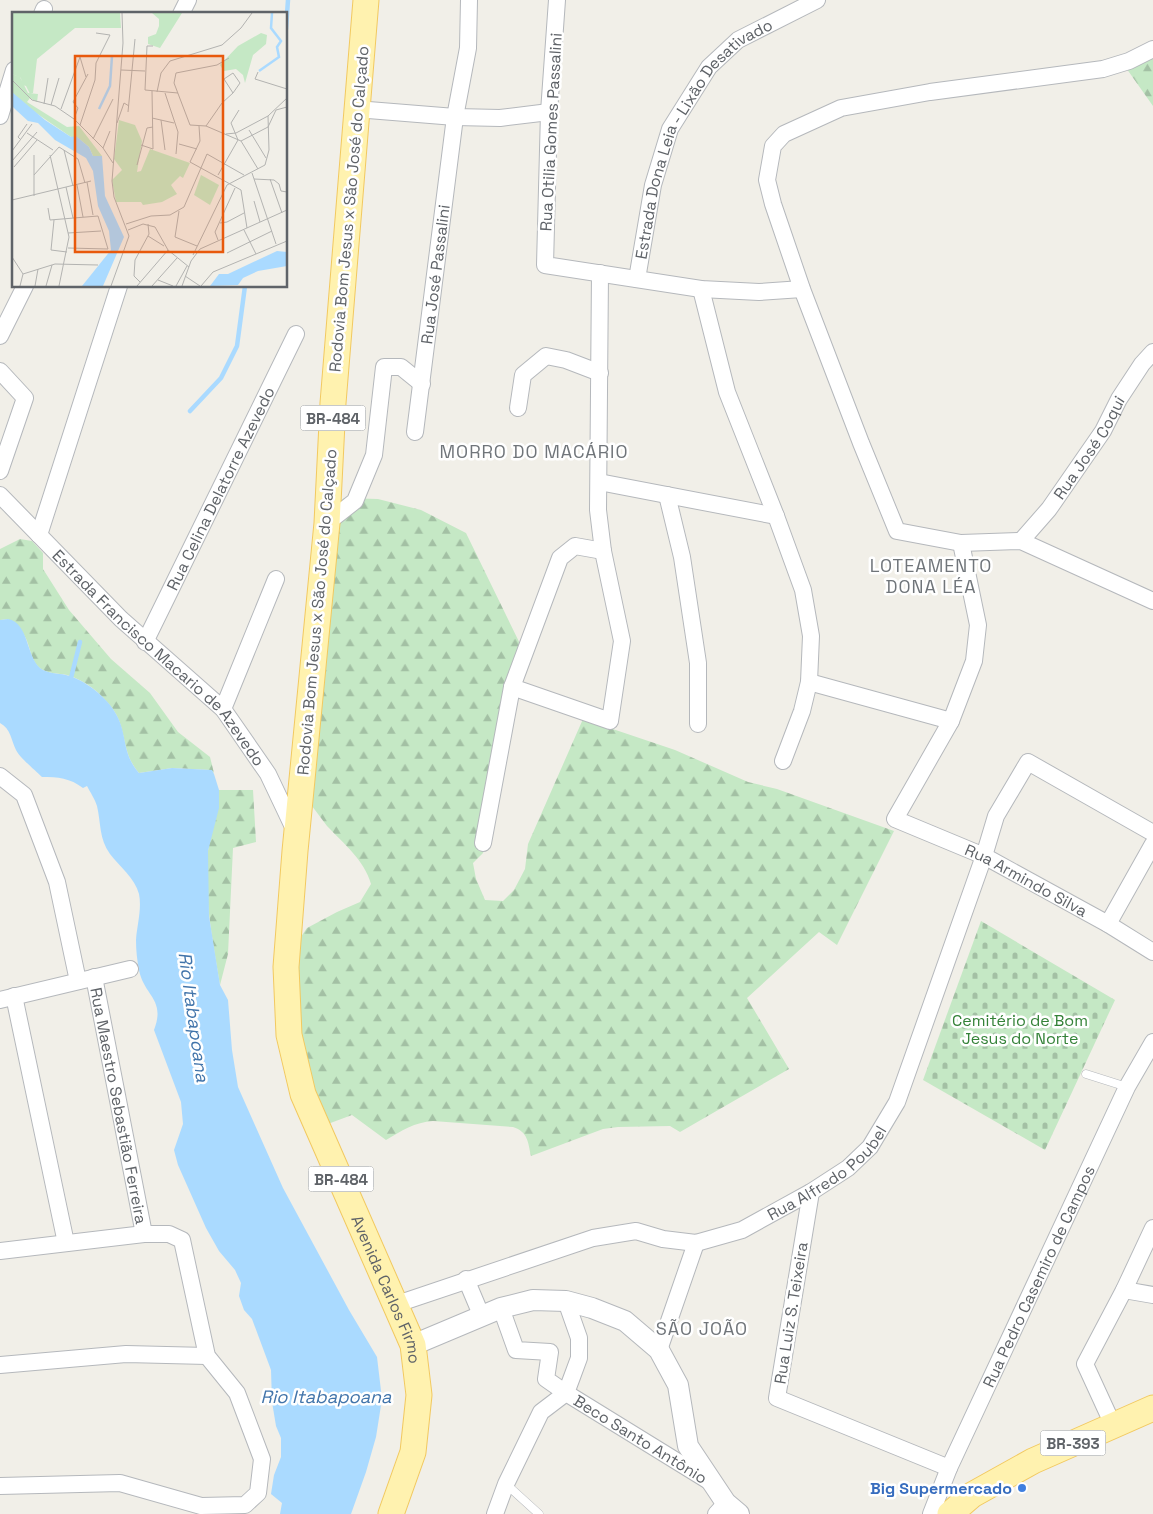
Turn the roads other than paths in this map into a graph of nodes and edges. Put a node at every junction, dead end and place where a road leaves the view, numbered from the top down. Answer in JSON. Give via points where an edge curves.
{"nodes":[{"id":1,"x":188,"y":0,"type":"edge"},
{"id":2,"x":366,"y":0,"type":"edge"},
{"id":3,"x":468,"y":0,"type":"edge"},
{"id":4,"x":557,"y":0,"type":"edge"},
{"id":5,"x":817,"y":0,"type":"edge"},
{"id":6,"x":182,"y":12,"type":"edge"},
{"id":7,"x":1153,"y":48,"type":"edge"},
{"id":8,"x":12,"y":77,"type":"edge"},
{"id":9,"x":356,"y":109,"type":"junction"},
{"id":10,"x":549,"y":112,"type":"junction"},
{"id":11,"x":0,"y":116,"type":"edge"},
{"id":12,"x":455,"y":117,"type":"junction"},
{"id":13,"x":600,"y":273,"type":"junction"},
{"id":14,"x":637,"y":279,"type":"junction"},
{"id":15,"x":24,"y":288,"type":"edge"},
{"id":16,"x":118,"y":288,"type":"edge"},
{"id":17,"x":701,"y":289,"type":"junction"},
{"id":18,"x":802,"y":289,"type":"junction"},
{"id":19,"x":296,"y":334,"type":"dead end"},
{"id":20,"x":0,"y":336,"type":"edge"},
{"id":21,"x":1153,"y":352,"type":"edge"},
{"id":22,"x":0,"y":371,"type":"edge"},
{"id":23,"x":600,"y":373,"type":"junction"},
{"id":24,"x":422,"y":384,"type":"junction"},
{"id":25,"x":518,"y":408,"type":"dead end"},
{"id":26,"x":415,"y":432,"type":"dead end"},
{"id":27,"x":0,"y":471,"type":"edge"},
{"id":28,"x":599,"y":482,"type":"junction"},
{"id":29,"x":0,"y":494,"type":"edge"},
{"id":30,"x":667,"y":495,"type":"junction"},
{"id":31,"x":776,"y":516,"type":"junction"},
{"id":32,"x":327,"y":523,"type":"junction"},
{"id":33,"x":39,"y":535,"type":"junction"},
{"id":34,"x":1021,"y":541,"type":"junction"},
{"id":35,"x":961,"y":543,"type":"junction"},
{"id":36,"x":603,"y":551,"type":"junction"},
{"id":37,"x":276,"y":579,"type":"dead end"},
{"id":38,"x":1153,"y":601,"type":"edge"},
{"id":39,"x":145,"y":642,"type":"junction"},
{"id":40,"x":809,"y":682,"type":"junction"},
{"id":41,"x":512,"y":687,"type":"junction"},
{"id":42,"x":223,"y":709,"type":"junction"},
{"id":43,"x":951,"y":721,"type":"junction"},
{"id":44,"x":698,"y":724,"type":"dead end"},
{"id":45,"x":783,"y":761,"type":"dead end"},
{"id":46,"x":0,"y":776,"type":"edge"},
{"id":47,"x":1153,"y":833,"type":"edge"},
{"id":48,"x":297,"y":836,"type":"junction"},
{"id":49,"x":483,"y":843,"type":"dead end"},
{"id":50,"x":1153,"y":844,"type":"edge"},
{"id":51,"x":984,"y":856,"type":"junction"},
{"id":52,"x":1108,"y":924,"type":"junction"},
{"id":53,"x":1153,"y":952,"type":"edge"},
{"id":54,"x":130,"y":969,"type":"dead end"},
{"id":55,"x":86,"y":979,"type":"junction"},
{"id":56,"x":7,"y":998,"type":"edge"},
{"id":57,"x":1153,"y":1042,"type":"edge"},
{"id":58,"x":1086,"y":1074,"type":"dead end"},
{"id":59,"x":1127,"y":1087,"type":"junction"},
{"id":60,"x":811,"y":1192,"type":"junction"},
{"id":61,"x":1153,"y":1228,"type":"edge"},
{"id":62,"x":144,"y":1234,"type":"junction"},
{"id":63,"x":66,"y":1243,"type":"junction"},
{"id":64,"x":696,"y":1243,"type":"junction"},
{"id":65,"x":0,"y":1251,"type":"edge"},
{"id":66,"x":466,"y":1279,"type":"junction"},
{"id":67,"x":1124,"y":1290,"type":"junction"},
{"id":68,"x":1153,"y":1295,"type":"edge"},
{"id":69,"x":566,"y":1301,"type":"junction"},
{"id":70,"x":394,"y":1305,"type":"junction"},
{"id":71,"x":501,"y":1308,"type":"junction"},
{"id":72,"x":482,"y":1317,"type":"junction"},
{"id":73,"x":413,"y":1345,"type":"junction"},
{"id":74,"x":659,"y":1350,"type":"junction"},
{"id":75,"x":207,"y":1356,"type":"junction"},
{"id":76,"x":0,"y":1365,"type":"edge"},
{"id":77,"x":566,"y":1393,"type":"junction"},
{"id":78,"x":1153,"y":1408,"type":"edge"},
{"id":79,"x":1113,"y":1425,"type":"junction"},
{"id":80,"x":949,"y":1468,"type":"junction"},
{"id":81,"x":506,"y":1484,"type":"junction"},
{"id":82,"x":714,"y":1484,"type":"junction"},
{"id":83,"x":0,"y":1486,"type":"edge"},
{"id":84,"x":727,"y":1510,"type":"edge"},
{"id":85,"x":391,"y":1514,"type":"edge"},
{"id":86,"x":495,"y":1514,"type":"edge"},
{"id":87,"x":539,"y":1514,"type":"edge"},
{"id":88,"x":930,"y":1514,"type":"edge"},
{"id":89,"x":950,"y":1514,"type":"edge"}],
"edges":[{"from":1,"to":6,"type":"street"},
{"from":2,"to":9,"type":"main road","name":"Rodovia Bom Jesus x São José do Calçado","number":"BR-484"},
{"from":3,"to":12,"type":"street","name":"Rua José Passalini","via":[[468,48]]},
{"from":4,"to":10,"type":"street","name":"Rua Otilia Gomes Passalini"},
{"from":5,"to":14,"type":"street","name":"Estrada Dona Leia - Lixão Desativado","via":[[738,40],[709,67],[670,129],[653,185]]},
{"from":7,"to":18,"type":"street","via":[[1129,61],[1103,69],[930,92],[841,108],[784,134],[773,146],[766,180]]},
{"from":8,"to":11,"type":"street"},
{"from":9,"to":12,"type":"street"},
{"from":9,"to":32,"type":"main road","name":"Rodovia Bom Jesus x São José do Calçado","number":"BR-484"},
{"from":10,"to":12,"type":"street","via":[[500,118]]},
{"from":10,"to":13,"type":"street","name":"Rua Otilia Gomes Passalini","via":[[545,264]]},
{"from":12,"to":24,"type":"street","name":"Rua José Passalini"},
{"from":13,"to":14,"type":"street"},
{"from":13,"to":23,"type":"street"},
{"from":14,"to":17,"type":"street"},
{"from":15,"to":20,"type":"street"},
{"from":16,"to":33,"type":"street"},
{"from":17,"to":18,"type":"street","via":[[760,292]]},
{"from":17,"to":31,"type":"street","via":[[727,392]]},
{"from":18,"to":35,"type":"street","via":[[897,531]]},
{"from":19,"to":39,"type":"street","name":"Rua Celina Delatorre Azevedo"},
{"from":21,"to":34,"type":"street","name":"Rua José Coqui","via":[[1142,364],[1103,431],[1049,509]]},
{"from":22,"to":27,"type":"street","via":[[25,398]]},
{"from":23,"to":25,"type":"street","via":[[546,356],[523,375]]},
{"from":23,"to":28,"type":"street"},
{"from":24,"to":26,"type":"street","name":"Rua José Passalini"},
{"from":24,"to":32,"type":"street","via":[[401,367],[384,367],[374,455],[355,501]]},
{"from":28,"to":30,"type":"street"},
{"from":28,"to":36,"type":"street","via":[[598,510]]},
{"from":29,"to":33,"type":"street","name":"Estrada Francisco Macario de Azevedo"},
{"from":30,"to":31,"type":"street"},
{"from":30,"to":44,"type":"street","via":[[682,557],[698,663]]},
{"from":31,"to":40,"type":"street","via":[[803,590],[811,636]]},
{"from":32,"to":48,"type":"main road","name":"Rodovia Bom Jesus x São José do Calçado","number":"BR-484"},
{"from":33,"to":39,"type":"street","name":"Estrada Francisco Macario de Azevedo"},
{"from":34,"to":35,"type":"street"},
{"from":34,"to":38,"type":"street"},
{"from":35,"to":43,"type":"street","via":[[978,625],[974,661]]},
{"from":36,"to":41,"type":"street","via":[[575,546],[560,558]]},
{"from":36,"to":41,"type":"street","via":[[622,641],[610,721]]},
{"from":37,"to":42,"type":"street"},
{"from":39,"to":42,"type":"street","name":"Estrada Francisco Macario de Azevedo"},
{"from":40,"to":43,"type":"street"},
{"from":40,"to":45,"type":"street"},
{"from":41,"to":49,"type":"street"},
{"from":42,"to":48,"type":"street","name":"Estrada Francisco Macario de Azevedo","via":[[268,774]]},
{"from":43,"to":51,"type":"street","name":"Rua Armindo Silva","via":[[895,819]]},
{"from":46,"to":55,"type":"street","name":"Rua Maestro Sebastião Ferreira","via":[[24,795],[57,882]]},
{"from":47,"to":51,"type":"street","name":"Rua Alfredo Poubel","via":[[1028,762],[996,816]]},
{"from":48,"to":70,"type":"main road","name":"Avenida Carlos Firmo","number":"BR-484","via":[[286,967],[290,1035],[303,1094]]},
{"from":50,"to":52,"type":"street"},
{"from":51,"to":52,"type":"street","name":"Rua Armindo Silva"},
{"from":51,"to":60,"type":"street","name":"Rua Alfredo Poubel","via":[[897,1102],[870,1148],[848,1168]]},
{"from":52,"to":53,"type":"street","name":"Rua Armindo Silva"},
{"from":54,"to":55,"type":"street"},
{"from":55,"to":56,"type":"street"},
{"from":55,"to":62,"type":"street","name":"Rua Maestro Sebastião Ferreira"},
{"from":56,"to":63,"type":"street"},
{"from":57,"to":59,"type":"street","name":"Rua Pedro Casemiro de Campos"},
{"from":58,"to":59,"type":"lane"},
{"from":59,"to":80,"type":"street","name":"Rua Pedro Casemiro de Campos"},
{"from":60,"to":64,"type":"street","name":"Rua Alfredo Poubel","via":[[742,1230]]},
{"from":60,"to":80,"type":"street","name":"Rua Luiz S. Teixeira","via":[[777,1398]]},
{"from":61,"to":67,"type":"street"},
{"from":62,"to":63,"type":"street"},
{"from":62,"to":75,"type":"street","via":[[169,1234],[182,1240]]},
{"from":63,"to":65,"type":"street"},
{"from":64,"to":66,"type":"street","name":"Rua Alfredo Poubel","via":[[663,1239],[636,1230],[593,1238]]},
{"from":64,"to":74,"type":"street"},
{"from":66,"to":70,"type":"street","name":"Rua Alfredo Poubel"},
{"from":66,"to":72,"type":"street"},
{"from":67,"to":68,"type":"street"},
{"from":67,"to":79,"type":"street","via":[[1085,1364]]},
{"from":69,"to":71,"type":"street","via":[[532,1300]]},
{"from":69,"to":74,"type":"street","via":[[625,1321]]},
{"from":69,"to":77,"type":"street","via":[[579,1338],[579,1358]]},
{"from":70,"to":73,"type":"main road","name":"Avenida Carlos Firmo","number":"BR-484"},
{"from":71,"to":72,"type":"street"},
{"from":71,"to":77,"type":"street","name":"Beco Santo Antônio","via":[[516,1350],[550,1352],[546,1379]]},
{"from":72,"to":73,"type":"street"},
{"from":73,"to":85,"type":"main road","name":"Avenida Carlos Firmo","number":"BR-484","via":[[419,1395],[412,1452]]},
{"from":74,"to":82,"type":"street","via":[[678,1385],[688,1446]]},
{"from":75,"to":76,"type":"street","via":[[126,1354]]},
{"from":75,"to":83,"type":"street","via":[[236,1393],[262,1459],[258,1493],[245,1505],[201,1506],[120,1484]]},
{"from":77,"to":81,"type":"street","via":[[541,1412]]},
{"from":77,"to":82,"type":"street","name":"Beco Santo Antônio"},
{"from":78,"to":79,"type":"main road","number":"BR-393"},
{"from":79,"to":89,"type":"main road","number":"BR-393","via":[[1033,1461],[972,1495]]},
{"from":80,"to":88,"type":"street","name":"Rua Pedro Casemiro de Campos"},
{"from":81,"to":86,"type":"street"},
{"from":81,"to":87,"type":"lane"},
{"from":82,"to":84,"type":"street"}]}
